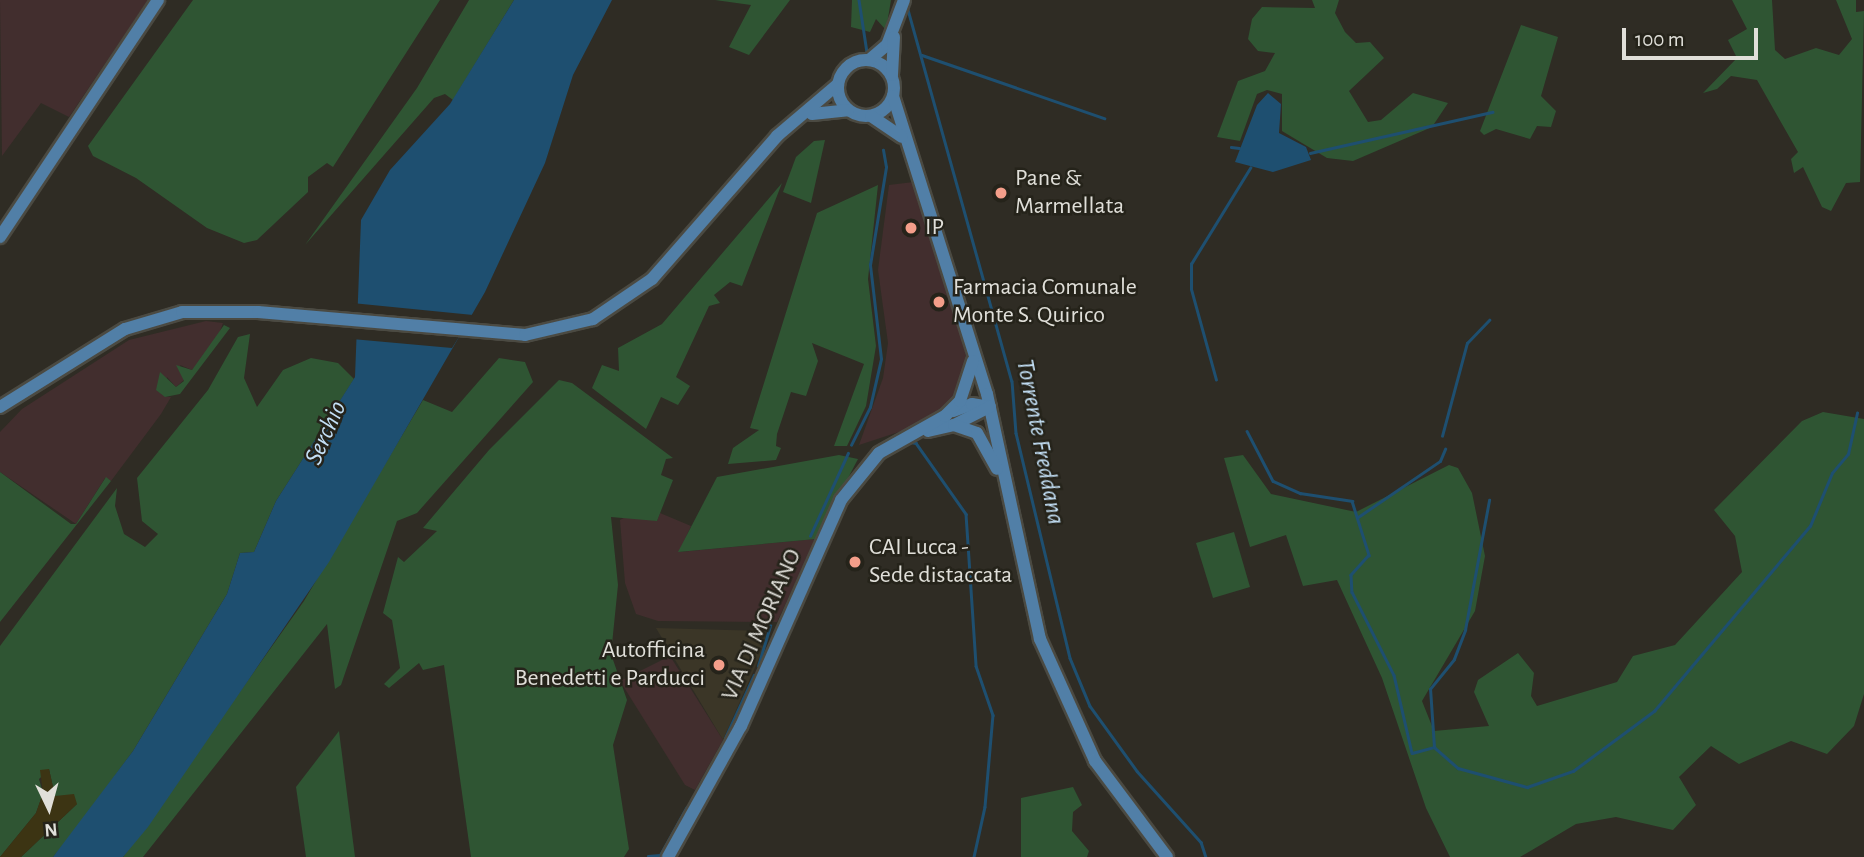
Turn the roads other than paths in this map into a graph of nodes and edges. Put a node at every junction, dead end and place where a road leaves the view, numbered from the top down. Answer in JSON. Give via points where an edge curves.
{"nodes":[{"id":1,"x":158,"y":0,"type":"edge"},
{"id":2,"x":904,"y":0,"type":"edge"},
{"id":3,"x":895,"y":26,"type":"junction"},
{"id":4,"x":869,"y":60,"type":"junction"},
{"id":5,"x":892,"y":75,"type":"junction"},
{"id":6,"x":838,"y":83,"type":"junction"},
{"id":7,"x":893,"y":96,"type":"junction"},
{"id":8,"x":848,"y":110,"type":"junction"},
{"id":9,"x":805,"y":116,"type":"junction"},
{"id":10,"x":871,"y":116,"type":"junction"},
{"id":11,"x":907,"y":143,"type":"junction"},
{"id":12,"x":0,"y":237,"type":"edge"},
{"id":13,"x":970,"y":340,"type":"junction"},
{"id":14,"x":0,"y":407,"type":"edge"},
{"id":15,"x":990,"y":407,"type":"junction"},
{"id":16,"x":950,"y":420,"type":"junction"},
{"id":17,"x":1011,"y":503,"type":"junction"},
{"id":18,"x":668,"y":857,"type":"edge"},
{"id":19,"x":1167,"y":857,"type":"edge"}],
"edges":[{"from":1,"to":12,"type":"main road"},
{"from":2,"to":3,"type":"main road"},
{"from":3,"to":4,"type":"main road","via":[[884,49]]},
{"from":3,"to":5,"type":"main road"},
{"from":4,"to":5,"type":"main road"},
{"from":4,"to":6,"type":"main road","via":[[849,65]]},
{"from":5,"to":7,"type":"main road"},
{"from":6,"to":8,"type":"main road"},
{"from":6,"to":9,"type":"main road"},
{"from":7,"to":10,"type":"main road","via":[[883,111]]},
{"from":7,"to":11,"type":"main road"},
{"from":8,"to":9,"type":"main road"},
{"from":8,"to":10,"type":"main road"},
{"from":9,"to":14,"type":"main road","via":[[777,136],[652,279],[593,319],[515,335],[258,312],[182,312],[125,329]]},
{"from":10,"to":11,"type":"main road"},
{"from":11,"to":13,"type":"main road"},
{"from":13,"to":15,"type":"main road"},
{"from":13,"to":16,"type":"main road","name":"VIA DI MORIANO","via":[[974,369]]},
{"from":15,"to":16,"type":"main road","via":[[965,405]]},
{"from":15,"to":17,"type":"main road"},
{"from":16,"to":17,"type":"main road","via":[[985,440]]},
{"from":16,"to":18,"type":"main road","name":"VIA DI MORIANO","via":[[879,453],[842,500],[741,726]]},
{"from":17,"to":19,"type":"main road","via":[[1030,604],[1061,691],[1105,778]]}]}
